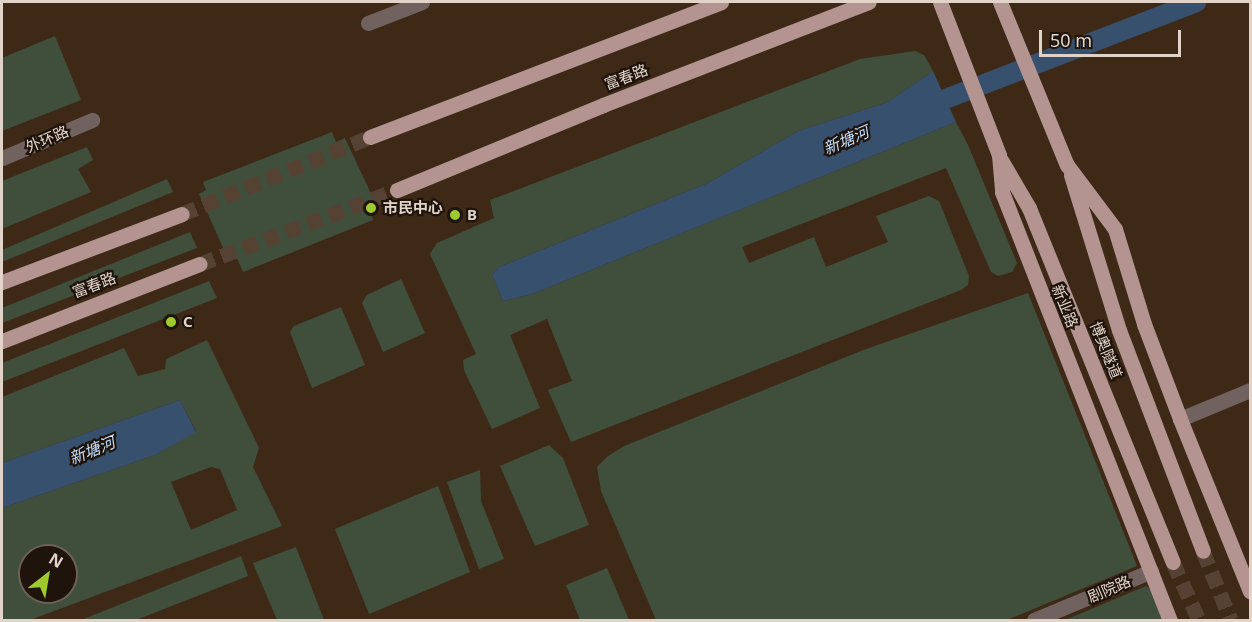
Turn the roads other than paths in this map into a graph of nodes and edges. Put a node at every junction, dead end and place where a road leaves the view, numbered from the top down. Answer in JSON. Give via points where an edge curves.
{"nodes":[{"id":1,"x":422,"y":2,"type":"edge"},
{"id":2,"x":721,"y":2,"type":"edge"},
{"id":3,"x":869,"y":2,"type":"edge"},
{"id":4,"x":940,"y":2,"type":"edge"},
{"id":5,"x":1000,"y":2,"type":"edge"},
{"id":6,"x":368,"y":23,"type":"dead end"},
{"id":7,"x":92,"y":120,"type":"dead end"},
{"id":8,"x":370,"y":137,"type":"tunnel mouth"},
{"id":9,"x":999,"y":155,"type":"junction"},
{"id":10,"x":2,"y":158,"type":"edge"},
{"id":11,"x":1067,"y":165,"type":"junction"},
{"id":12,"x":397,"y":190,"type":"tunnel mouth"},
{"id":13,"x":182,"y":214,"type":"tunnel mouth"},
{"id":14,"x":200,"y":264,"type":"tunnel mouth"},
{"id":15,"x":2,"y":282,"type":"edge"},
{"id":16,"x":2,"y":341,"type":"edge"},
{"id":17,"x":1251,"y":390,"type":"edge"},
{"id":18,"x":1180,"y":419,"type":"junction"},
{"id":19,"x":1203,"y":552,"type":"tunnel mouth"},
{"id":20,"x":1173,"y":562,"type":"tunnel mouth"},
{"id":21,"x":1151,"y":571,"type":"junction"},
{"id":22,"x":1251,"y":591,"type":"edge"},
{"id":23,"x":1034,"y":621,"type":"edge"},
{"id":24,"x":1170,"y":621,"type":"edge"}],
"edges":[{"from":1,"to":6,"type":"street"},
{"from":2,"to":8,"type":"main road"},
{"from":3,"to":12,"type":"main road","name":"富春路"},
{"from":4,"to":9,"type":"main road","name":"新业路"},
{"from":5,"to":11,"type":"main road"},
{"from":7,"to":10,"type":"street","name":"外环路"},
{"from":9,"to":20,"type":"main road","name":"博奥隧道","via":[[1029,208]]},
{"from":9,"to":21,"type":"main road","name":"新业路","via":[[1002,192]]},
{"from":11,"to":18,"type":"main road","via":[[1115,230],[1144,324]]},
{"from":11,"to":19,"type":"main road","name":"博奥隧道","via":[[1119,330]]},
{"from":13,"to":15,"type":"main road"},
{"from":14,"to":16,"type":"main road","name":"富春路"},
{"from":17,"to":18,"type":"street"},
{"from":18,"to":22,"type":"main road"},
{"from":21,"to":23,"type":"street","name":"剧院路"},
{"from":21,"to":24,"type":"main road","name":"新业路"}]}
